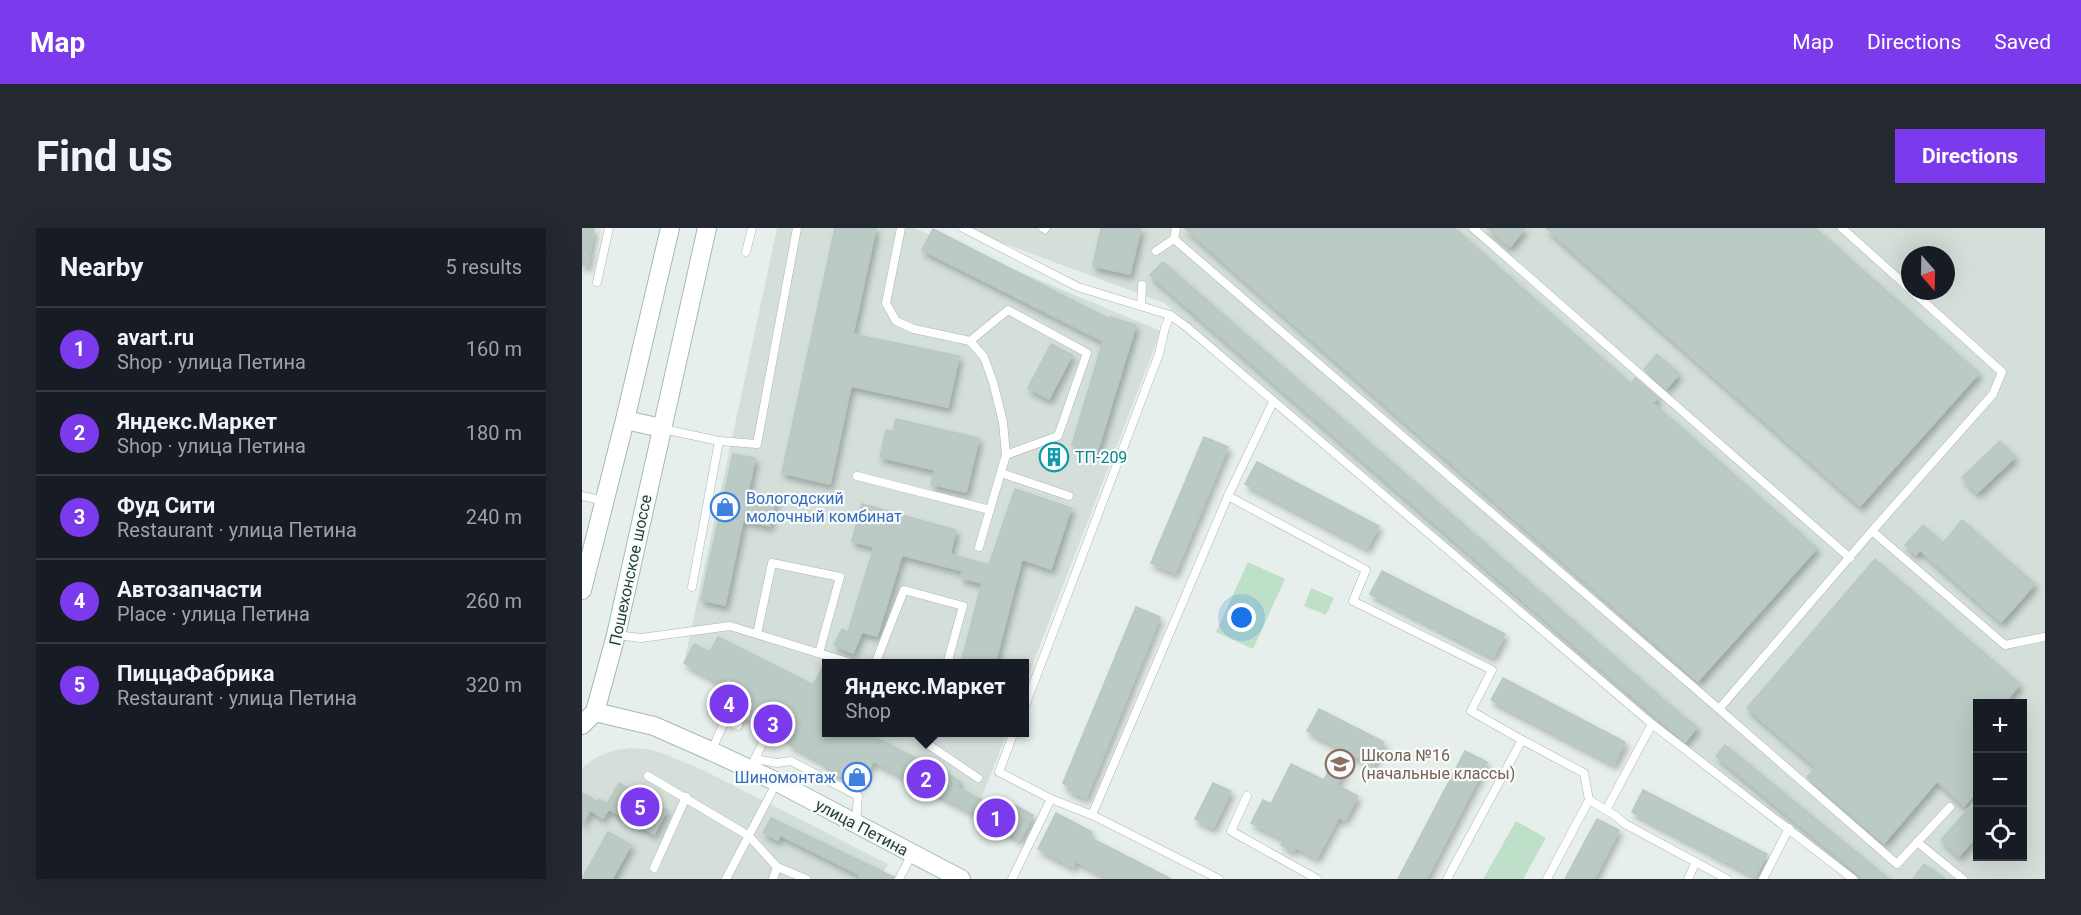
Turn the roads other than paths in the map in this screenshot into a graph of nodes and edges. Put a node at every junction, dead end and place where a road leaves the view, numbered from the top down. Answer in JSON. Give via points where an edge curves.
{"nodes":[{"id":1,"x":609,"y":228,"type":"edge"},
{"id":2,"x":670,"y":228,"type":"edge"},
{"id":3,"x":707,"y":228,"type":"edge"},
{"id":4,"x":752,"y":228,"type":"edge"},
{"id":5,"x":797,"y":228,"type":"edge"},
{"id":6,"x":901,"y":228,"type":"edge"},
{"id":7,"x":963,"y":228,"type":"edge"},
{"id":8,"x":1176,"y":228,"type":"edge"},
{"id":9,"x":1473,"y":228,"type":"edge"},
{"id":10,"x":1842,"y":228,"type":"edge"},
{"id":11,"x":1174,"y":239,"type":"junction"},
{"id":12,"x":1156,"y":251,"type":"dead end"},
{"id":13,"x":746,"y":252,"type":"dead end"},
{"id":14,"x":1901,"y":281,"type":"edge"},
{"id":15,"x":597,"y":282,"type":"dead end"},
{"id":16,"x":1142,"y":285,"type":"dead end"},
{"id":17,"x":1922,"y":300,"type":"edge"},
{"id":18,"x":1141,"y":306,"type":"junction"},
{"id":19,"x":1170,"y":315,"type":"junction"},
{"id":20,"x":970,"y":341,"type":"junction"},
{"id":21,"x":1273,"y":402,"type":"junction"},
{"id":22,"x":625,"y":420,"type":"junction"},
{"id":23,"x":662,"y":428,"type":"junction"},
{"id":24,"x":719,"y":441,"type":"junction"},
{"id":25,"x":1006,"y":455,"type":"junction"},
{"id":26,"x":1001,"y":473,"type":"junction"},
{"id":27,"x":857,"y":476,"type":"dead end"},
{"id":28,"x":582,"y":496,"type":"edge"},
{"id":29,"x":1069,"y":496,"type":"dead end"},
{"id":30,"x":1228,"y":496,"type":"junction"},
{"id":31,"x":605,"y":501,"type":"junction"},
{"id":32,"x":990,"y":510,"type":"junction"},
{"id":33,"x":1872,"y":531,"type":"junction"},
{"id":34,"x":979,"y":547,"type":"dead end"},
{"id":35,"x":1850,"y":558,"type":"junction"},
{"id":36,"x":692,"y":587,"type":"dead end"},
{"id":37,"x":582,"y":590,"type":"edge"},
{"id":38,"x":757,"y":634,"type":"junction"},
{"id":39,"x":616,"y":635,"type":"junction"},
{"id":40,"x":2042,"y":637,"type":"edge"},
{"id":41,"x":819,"y":653,"type":"junction"},
{"id":42,"x":841,"y":659,"type":"edge"},
{"id":43,"x":876,"y":659,"type":"edge"},
{"id":44,"x":948,"y":659,"type":"edge"},
{"id":45,"x":1029,"y":695,"type":"edge"},
{"id":46,"x":1719,"y":709,"type":"junction"},
{"id":47,"x":588,"y":711,"type":"edge"},
{"id":48,"x":712,"y":713,"type":"dead end"},
{"id":49,"x":725,"y":720,"type":"junction"},
{"id":50,"x":1652,"y":724,"type":"junction"},
{"id":51,"x":582,"y":725,"type":"edge"},
{"id":52,"x":738,"y":726,"type":"dead end"},
{"id":53,"x":928,"y":737,"type":"edge"},
{"id":54,"x":1012,"y":737,"type":"edge"},
{"id":55,"x":765,"y":738,"type":"dead end"},
{"id":56,"x":1522,"y":740,"type":"junction"},
{"id":57,"x":711,"y":752,"type":"junction"},
{"id":58,"x":752,"y":764,"type":"junction"},
{"id":59,"x":648,"y":776,"type":"dead end"},
{"id":60,"x":978,"y":778,"type":"dead end"},
{"id":61,"x":777,"y":782,"type":"junction"},
{"id":62,"x":1247,"y":796,"type":"dead end"},
{"id":63,"x":686,"y":797,"type":"junction"},
{"id":64,"x":1052,"y":799,"type":"junction"},
{"id":65,"x":1589,"y":800,"type":"junction"},
{"id":66,"x":1950,"y":807,"type":"dead end"},
{"id":67,"x":1606,"y":810,"type":"junction"},
{"id":68,"x":1092,"y":815,"type":"junction"},
{"id":69,"x":856,"y":824,"type":"junction"},
{"id":70,"x":1789,"y":828,"type":"junction"},
{"id":71,"x":749,"y":836,"type":"junction"},
{"id":72,"x":1917,"y":842,"type":"junction"},
{"id":73,"x":912,"y":854,"type":"junction"},
{"id":74,"x":1696,"y":862,"type":"junction"},
{"id":75,"x":777,"y":867,"type":"junction"},
{"id":76,"x":654,"y":868,"type":"dead end"},
{"id":77,"x":726,"y":879,"type":"edge"},
{"id":78,"x":773,"y":879,"type":"edge"},
{"id":79,"x":806,"y":879,"type":"edge"},
{"id":80,"x":898,"y":879,"type":"edge"},
{"id":81,"x":961,"y":879,"type":"edge"},
{"id":82,"x":1012,"y":879,"type":"edge"},
{"id":83,"x":1219,"y":879,"type":"edge"},
{"id":84,"x":1317,"y":879,"type":"edge"},
{"id":85,"x":1447,"y":879,"type":"edge"},
{"id":86,"x":1548,"y":879,"type":"edge"},
{"id":87,"x":1688,"y":879,"type":"edge"},
{"id":88,"x":1727,"y":879,"type":"edge"},
{"id":89,"x":1763,"y":879,"type":"edge"},
{"id":90,"x":1853,"y":879,"type":"edge"},
{"id":91,"x":1963,"y":879,"type":"edge"}],
"edges":[{"from":1,"to":15,"type":"lane"},
{"from":2,"to":22,"type":"main road"},
{"from":3,"to":23,"type":"main road","name":"Пошехонское шоссе"},
{"from":4,"to":13,"type":"lane"},
{"from":5,"to":24,"type":"lane","via":[[757,444]]},
{"from":6,"to":20,"type":"lane","via":[[886,303],[896,321],[914,329]]},
{"from":7,"to":18,"type":"lane","via":[[1078,287]]},
{"from":8,"to":11,"type":"lane"},
{"from":9,"to":35,"type":"lane"},
{"from":10,"to":14,"type":"lane"},
{"from":11,"to":12,"type":"lane"},
{"from":11,"to":46,"type":"lane"},
{"from":16,"to":18,"type":"lane"},
{"from":17,"to":33,"type":"lane","via":[[2002,372],[1993,394]]},
{"from":18,"to":19,"type":"lane"},
{"from":19,"to":21,"type":"lane"},
{"from":19,"to":45,"type":"lane","via":[[1159,354]]},
{"from":20,"to":25,"type":"lane","via":[[984,357],[993,382]]},
{"from":20,"to":25,"type":"lane","via":[[1008,310],[1087,353],[1058,436]]},
{"from":21,"to":30,"type":"lane"},
{"from":21,"to":50,"type":"lane"},
{"from":22,"to":23,"type":"main road"},
{"from":22,"to":31,"type":"main road"},
{"from":23,"to":24,"type":"lane"},
{"from":23,"to":39,"type":"main road","name":"Пошехонское шоссе"},
{"from":24,"to":36,"type":"lane"},
{"from":25,"to":26,"type":"lane"},
{"from":26,"to":29,"type":"lane"},
{"from":26,"to":32,"type":"lane"},
{"from":27,"to":32,"type":"lane"},
{"from":28,"to":31,"type":"lane"},
{"from":30,"to":56,"type":"lane","via":[[1366,570],[1353,601],[1492,670],[1471,711]]},
{"from":30,"to":68,"type":"lane"},
{"from":31,"to":37,"type":"main road"},
{"from":32,"to":34,"type":"lane"},
{"from":33,"to":35,"type":"lane"},
{"from":33,"to":40,"type":"lane","via":[[2004,645]]},
{"from":35,"to":46,"type":"lane"},
{"from":38,"to":39,"type":"lane","via":[[730,626],[642,638]]},
{"from":38,"to":41,"type":"lane"},
{"from":38,"to":41,"type":"lane","via":[[772,563],[840,577]]},
{"from":39,"to":47,"type":"main road","name":"Пошехонское шоссе"},
{"from":41,"to":42,"type":"lane"},
{"from":43,"to":44,"type":"lane","via":[[903,590],[963,606]]},
{"from":46,"to":72,"type":"lane","via":[[1897,864]]},
{"from":47,"to":51,"type":"main road","name":"Пошехонское шоссе"},
{"from":47,"to":57,"type":"main road","name":"улица Петина","via":[[654,726]]},
{"from":48,"to":49,"type":"lane"},
{"from":49,"to":52,"type":"lane"},
{"from":49,"to":57,"type":"lane"},
{"from":50,"to":67,"type":"lane"},
{"from":50,"to":70,"type":"lane"},
{"from":53,"to":60,"type":"lane","via":[[926,743]]},
{"from":54,"to":64,"type":"lane","via":[[999,772]]},
{"from":55,"to":58,"type":"lane"},
{"from":56,"to":65,"type":"lane","via":[[1584,773]]},
{"from":56,"to":85,"type":"lane"},
{"from":57,"to":58,"type":"main road","name":"улица Петина"},
{"from":58,"to":61,"type":"main road","name":"улица Петина"},
{"from":58,"to":69,"type":"lane","via":[[791,761],[858,796]]},
{"from":59,"to":63,"type":"lane"},
{"from":61,"to":69,"type":"main road","name":"улица Петина"},
{"from":61,"to":71,"type":"lane"},
{"from":62,"to":84,"type":"lane","via":[[1231,831]]},
{"from":63,"to":71,"type":"lane"},
{"from":63,"to":76,"type":"lane"},
{"from":64,"to":68,"type":"lane"},
{"from":64,"to":82,"type":"lane"},
{"from":65,"to":67,"type":"lane"},
{"from":65,"to":86,"type":"lane"},
{"from":66,"to":72,"type":"lane"},
{"from":67,"to":74,"type":"lane"},
{"from":68,"to":83,"type":"lane"},
{"from":69,"to":73,"type":"main road","name":"улица Петина"},
{"from":70,"to":89,"type":"lane"},
{"from":70,"to":90,"type":"lane"},
{"from":71,"to":75,"type":"lane"},
{"from":71,"to":77,"type":"lane"},
{"from":72,"to":91,"type":"lane"},
{"from":73,"to":80,"type":"lane"},
{"from":73,"to":81,"type":"main road","name":"улица Петина"},
{"from":74,"to":87,"type":"lane"},
{"from":74,"to":88,"type":"lane"},
{"from":75,"to":78,"type":"lane"},
{"from":75,"to":79,"type":"lane"}]}
